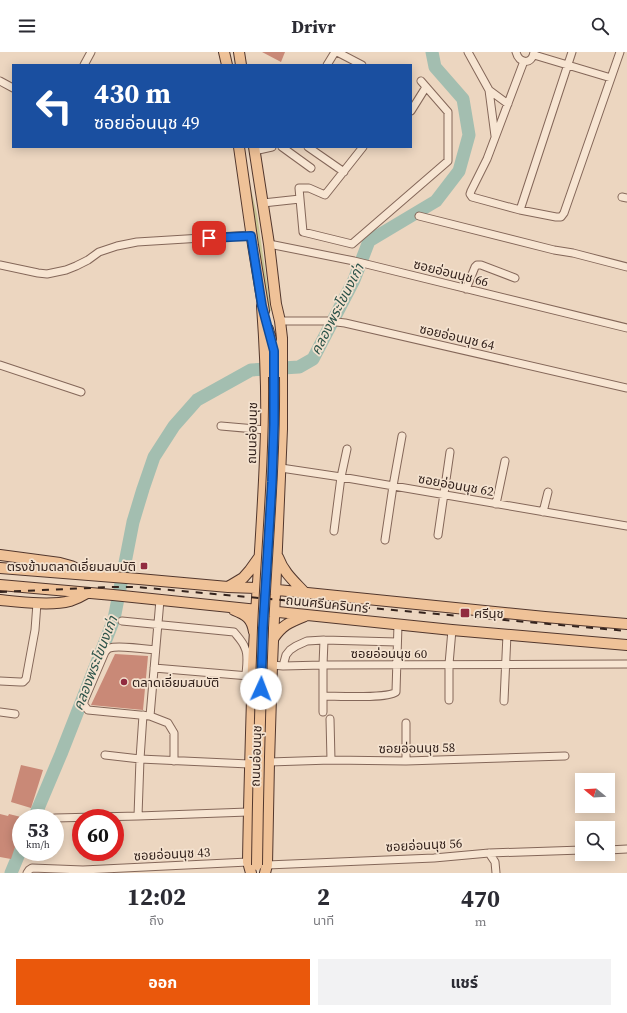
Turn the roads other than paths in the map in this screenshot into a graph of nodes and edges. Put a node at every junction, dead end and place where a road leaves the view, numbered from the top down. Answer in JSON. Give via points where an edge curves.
{"nodes":[{"id":1,"x":91,"y":52,"type":"edge"},
{"id":2,"x":224,"y":52,"type":"edge"},
{"id":3,"x":239,"y":52,"type":"edge"},
{"id":4,"x":336,"y":52,"type":"edge"},
{"id":5,"x":468,"y":52,"type":"edge"},
{"id":6,"x":516,"y":52,"type":"edge"},
{"id":7,"x":572,"y":52,"type":"edge"},
{"id":8,"x":620,"y":52,"type":"edge"},
{"id":9,"x":534,"y":53,"type":"edge"},
{"id":10,"x":524,"y":61,"type":"junction"},
{"id":11,"x":85,"y":64,"type":"edge"},
{"id":12,"x":227,"y":64,"type":"edge"},
{"id":13,"x":241,"y":64,"type":"edge"},
{"id":14,"x":328,"y":64,"type":"edge"},
{"id":15,"x":360,"y":64,"type":"edge"},
{"id":16,"x":567,"y":65,"type":"junction"},
{"id":17,"x":611,"y":78,"type":"junction"},
{"id":18,"x":0,"y":81,"type":"edge"},
{"id":19,"x":421,"y":81,"type":"dead end"},
{"id":20,"x":12,"y":87,"type":"edge"},
{"id":21,"x":426,"y":87,"type":"junction"},
{"id":22,"x":488,"y":90,"type":"junction"},
{"id":23,"x":508,"y":104,"type":"junction"},
{"id":24,"x":412,"y":109,"type":"edge"},
{"id":25,"x":495,"y":138,"type":"junction"},
{"id":26,"x":239,"y":148,"type":"edge"},
{"id":27,"x":283,"y":148,"type":"edge"},
{"id":28,"x":309,"y":148,"type":"edge"},
{"id":29,"x":362,"y":148,"type":"edge"},
{"id":30,"x":254,"y":149,"type":"edge"},
{"id":31,"x":311,"y":168,"type":"dead end"},
{"id":32,"x":344,"y":172,"type":"junction"},
{"id":33,"x":300,"y":198,"type":"junction"},
{"id":34,"x":263,"y":203,"type":"junction"},
{"id":35,"x":520,"y":210,"type":"junction"},
{"id":36,"x":419,"y":216,"type":"dead end"},
{"id":37,"x":251,"y":236,"type":"junction"},
{"id":38,"x":269,"y":244,"type":"junction"},
{"id":39,"x":1,"y":265,"type":"edge"},
{"id":40,"x":627,"y":267,"type":"edge"},
{"id":41,"x":0,"y":273,"type":"edge"},
{"id":42,"x":515,"y":278,"type":"dead end"},
{"id":43,"x":466,"y":289,"type":"junction"},
{"id":44,"x":276,"y":304,"type":"junction"},
{"id":45,"x":262,"y":306,"type":"junction"},
{"id":46,"x":280,"y":321,"type":"junction"},
{"id":47,"x":627,"y":328,"type":"edge"},
{"id":48,"x":274,"y":351,"type":"junction"},
{"id":49,"x":0,"y":366,"type":"edge"},
{"id":50,"x":627,"y":388,"type":"edge"},
{"id":51,"x":82,"y":392,"type":"dead end"},
{"id":52,"x":221,"y":426,"type":"dead end"},
{"id":53,"x":266,"y":430,"type":"junction"},
{"id":54,"x":402,"y":436,"type":"dead end"},
{"id":55,"x":347,"y":449,"type":"dead end"},
{"id":56,"x":450,"y":452,"type":"dead end"},
{"id":57,"x":505,"y":461,"type":"dead end"},
{"id":58,"x":281,"y":468,"type":"junction"},
{"id":59,"x":341,"y":477,"type":"junction"},
{"id":60,"x":393,"y":486,"type":"junction"},
{"id":61,"x":548,"y":492,"type":"dead end"},
{"id":62,"x":444,"y":495,"type":"junction"},
{"id":63,"x":496,"y":504,"type":"junction"},
{"id":64,"x":544,"y":512,"type":"junction"},
{"id":65,"x":627,"y":526,"type":"edge"},
{"id":66,"x":262,"y":528,"type":"junction"},
{"id":67,"x":278,"y":529,"type":"junction"},
{"id":68,"x":334,"y":531,"type":"dead end"},
{"id":69,"x":438,"y":535,"type":"dead end"},
{"id":70,"x":385,"y":540,"type":"dead end"},
{"id":71,"x":0,"y":555,"type":"edge"},
{"id":72,"x":277,"y":555,"type":"junction"},
{"id":73,"x":260,"y":556,"type":"junction"},
{"id":74,"x":0,"y":568,"type":"edge"},
{"id":75,"x":90,"y":575,"type":"junction"},
{"id":76,"x":0,"y":585,"type":"edge"},
{"id":77,"x":228,"y":587,"type":"junction"},
{"id":78,"x":258,"y":588,"type":"junction"},
{"id":79,"x":275,"y":590,"type":"junction"},
{"id":80,"x":87,"y":593,"type":"junction"},
{"id":81,"x":305,"y":593,"type":"junction"},
{"id":82,"x":0,"y":600,"type":"edge"},
{"id":83,"x":160,"y":600,"type":"junction"},
{"id":84,"x":37,"y":603,"type":"junction"},
{"id":85,"x":225,"y":607,"type":"junction"},
{"id":86,"x":257,"y":610,"type":"junction"},
{"id":87,"x":274,"y":611,"type":"junction"},
{"id":88,"x":307,"y":615,"type":"junction"},
{"id":89,"x":122,"y":621,"type":"dead end"},
{"id":90,"x":398,"y":624,"type":"junction"},
{"id":91,"x":627,"y":624,"type":"edge"},
{"id":92,"x":157,"y":625,"type":"junction"},
{"id":93,"x":452,"y":630,"type":"junction"},
{"id":94,"x":507,"y":634,"type":"junction"},
{"id":95,"x":255,"y":638,"type":"junction"},
{"id":96,"x":273,"y":639,"type":"junction"},
{"id":97,"x":324,"y":640,"type":"junction"},
{"id":98,"x":397,"y":642,"type":"junction"},
{"id":99,"x":627,"y":644,"type":"edge"},
{"id":100,"x":155,"y":650,"type":"junction"},
{"id":101,"x":397,"y":664,"type":"junction"},
{"id":102,"x":449,"y":664,"type":"junction"},
{"id":103,"x":505,"y":664,"type":"junction"},
{"id":104,"x":627,"y":664,"type":"edge"},
{"id":105,"x":272,"y":665,"type":"junction"},
{"id":106,"x":323,"y":665,"type":"junction"},
{"id":107,"x":253,"y":666,"type":"junction"},
{"id":108,"x":283,"y":666,"type":"junction"},
{"id":109,"x":154,"y":668,"type":"junction"},
{"id":110,"x":249,"y":676,"type":"junction"},
{"id":111,"x":0,"y":681,"type":"edge"},
{"id":112,"x":323,"y":696,"type":"junction"},
{"id":113,"x":449,"y":700,"type":"dead end"},
{"id":114,"x":504,"y":701,"type":"dead end"},
{"id":115,"x":0,"y":712,"type":"edge"},
{"id":116,"x":323,"y":712,"type":"dead end"},
{"id":117,"x":15,"y":714,"type":"dead end"},
{"id":118,"x":147,"y":715,"type":"junction"},
{"id":119,"x":330,"y":719,"type":"dead end"},
{"id":120,"x":406,"y":723,"type":"dead end"},
{"id":121,"x":105,"y":755,"type":"dead end"},
{"id":122,"x":565,"y":756,"type":"dead end"},
{"id":123,"x":140,"y":759,"type":"junction"},
{"id":124,"x":331,"y":760,"type":"junction"},
{"id":125,"x":174,"y":761,"type":"junction"},
{"id":126,"x":406,"y":761,"type":"junction"},
{"id":127,"x":269,"y":762,"type":"junction"},
{"id":128,"x":249,"y":764,"type":"junction"},
{"id":129,"x":248,"y":812,"type":"junction"},
{"id":130,"x":138,"y":816,"type":"junction"},
{"id":131,"x":64,"y":818,"type":"edge"},
{"id":132,"x":627,"y":849,"type":"edge"},
{"id":133,"x":575,"y":850,"type":"edge"},
{"id":134,"x":615,"y":850,"type":"edge"},
{"id":135,"x":489,"y":853,"type":"junction"},
{"id":136,"x":253,"y":868,"type":"edge"},
{"id":137,"x":266,"y":869,"type":"edge"},
{"id":138,"x":83,"y":871,"type":"edge"},
{"id":139,"x":27,"y":873,"type":"edge"},
{"id":140,"x":496,"y":873,"type":"edge"}],
"edges":[{"from":1,"to":11,"type":"street"},
{"from":2,"to":12,"type":"main road"},
{"from":3,"to":13,"type":"main road"},
{"from":4,"to":14,"type":"street"},
{"from":4,"to":15,"type":"street"},
{"from":5,"to":22,"type":"street"},
{"from":6,"to":10,"type":"street","via":[[520,60]]},
{"from":7,"to":16,"type":"street"},
{"from":8,"to":17,"type":"street"},
{"from":9,"to":10,"type":"street","via":[[532,58]]},
{"from":9,"to":16,"type":"street"},
{"from":10,"to":23,"type":"street"},
{"from":16,"to":17,"type":"street"},
{"from":16,"to":35,"type":"street"},
{"from":17,"to":35,"type":"street","via":[[564,213],[561,217],[556,217]]},
{"from":18,"to":20,"type":"street"},
{"from":19,"to":21,"type":"street"},
{"from":21,"to":24,"type":"street"},
{"from":21,"to":33,"type":"street","via":[[448,112],[448,161],[352,244],[303,232]]},
{"from":22,"to":23,"type":"street"},
{"from":22,"to":25,"type":"street"},
{"from":23,"to":25,"type":"street"},
{"from":25,"to":35,"type":"street","via":[[470,194],[472,197]]},
{"from":26,"to":37,"type":"main road","name":"ถนนอ่อนนุช"},
{"from":27,"to":31,"type":"street"},
{"from":28,"to":32,"type":"street"},
{"from":29,"to":32,"type":"street"},
{"from":30,"to":34,"type":"main road","name":"ถนนอ่อนนุช"},
{"from":32,"to":33,"type":"street","via":[[325,195],[309,188],[299,188]]},
{"from":33,"to":34,"type":"street"},
{"from":34,"to":38,"type":"main road","name":"ถนนอ่อนนุช"},
{"from":36,"to":40,"type":"street"},
{"from":37,"to":39,"type":"street","via":[[136,242],[99,252],[76,266],[47,274]]},
{"from":37,"to":45,"type":"main road","name":"ถนนอ่อนนุช"},
{"from":38,"to":43,"type":"street","name":"ซอยอ่อนนุช 66","via":[[354,261]]},
{"from":38,"to":44,"type":"main road","name":"ถนนอ่อนนุช"},
{"from":39,"to":41,"type":"street"},
{"from":42,"to":43,"type":"street","via":[[477,265]]},
{"from":43,"to":47,"type":"street","name":"ซอยอ่อนนุช 66"},
{"from":44,"to":46,"type":"main road","name":"ถนนอ่อนนุช"},
{"from":44,"to":48,"type":"main road","name":"ถนนอ่อนนุช"},
{"from":45,"to":48,"type":"main road","name":"ถนนอ่อนนุช"},
{"from":45,"to":53,"type":"main road","name":"ถนนอ่อนนุช"},
{"from":46,"to":50,"type":"street","name":"ซอยอ่อนนุช 64","via":[[344,323]]},
{"from":46,"to":58,"type":"main road","name":"ถนนอ่อนนุช","via":[[283,402]]},
{"from":48,"to":136,"type":"main road","name":"ถนนอ่อนนุช","bridge":true,"via":[[272,489],[263,628]]},
{"from":49,"to":51,"type":"street"},
{"from":52,"to":53,"type":"street"},
{"from":53,"to":66,"type":"main road","name":"ถนนอ่อนนุช"},
{"from":54,"to":60,"type":"street"},
{"from":55,"to":59,"type":"street"},
{"from":56,"to":62,"type":"street"},
{"from":57,"to":63,"type":"street"},
{"from":58,"to":59,"type":"street","name":"ซอยอ่อนนุช 62"},
{"from":58,"to":67,"type":"main road","name":"ถนนอ่อนนุช"},
{"from":59,"to":60,"type":"street","name":"ซอยอ่อนนุช 62"},
{"from":59,"to":68,"type":"street"},
{"from":60,"to":62,"type":"street","name":"ซอยอ่อนนุช 62"},
{"from":60,"to":70,"type":"street"},
{"from":61,"to":64,"type":"street"},
{"from":62,"to":63,"type":"street","name":"ซอยอ่อนนุช 62"},
{"from":62,"to":69,"type":"street"},
{"from":63,"to":64,"type":"street","name":"ซอยอ่อนนุช 62"},
{"from":64,"to":65,"type":"street","name":"ซอยอ่อนนุช 62"},
{"from":66,"to":67,"type":"main road","via":[[270,536]]},
{"from":66,"to":73,"type":"main road","name":"ถนนอ่อนนุช"},
{"from":67,"to":72,"type":"main road","name":"ถนนอ่อนนุช"},
{"from":71,"to":75,"type":"main road","via":[[60,563]]},
{"from":72,"to":79,"type":"main road","name":"ถนนอ่อนนุช"},
{"from":72,"to":81,"type":"main road","via":[[291,579]]},
{"from":73,"to":77,"type":"main road","via":[[243,578]]},
{"from":73,"to":78,"type":"main road","name":"ถนนอ่อนนุช"},
{"from":74,"to":75,"type":"main road","name":"ถนนศรีนครินทร์"},
{"from":75,"to":77,"type":"main road","name":"ถนนศรีนครินทร์"},
{"from":76,"to":80,"type":"main road","name":"ถนนศรีนครินทร์"},
{"from":77,"to":78,"type":"main road","name":"ถนนศรีนครินทร์"},
{"from":78,"to":79,"type":"main road","name":"ถนนศรีนครินทร์"},
{"from":78,"to":86,"type":"main road","name":"ถนนอ่อนนุช"},
{"from":79,"to":81,"type":"main road","name":"ถนนศรีนครินทร์"},
{"from":79,"to":87,"type":"main road","name":"ถนนอ่อนนุช"},
{"from":80,"to":83,"type":"main road","name":"ถนนศรีนครินทร์"},
{"from":80,"to":84,"type":"main road","via":[[67,602]]},
{"from":81,"to":91,"type":"main road","name":"ถนนศรีนครินทร์"},
{"from":82,"to":84,"type":"main road"},
{"from":83,"to":85,"type":"main road","name":"ถนนศรีนครินทร์"},
{"from":83,"to":92,"type":"street"},
{"from":84,"to":111,"type":"street","via":[[26,679],[23,682]]},
{"from":85,"to":86,"type":"main road","name":"ถนนศรีนครินทร์"},
{"from":85,"to":95,"type":"main road","via":[[251,621]]},
{"from":86,"to":87,"type":"main road","name":"ถนนศรีนครินทร์"},
{"from":86,"to":95,"type":"main road","name":"ถนนอ่อนนุช"},
{"from":87,"to":88,"type":"main road","name":"ถนนศรีนครินทร์"},
{"from":87,"to":96,"type":"main road","name":"ถนนอ่อนนุช"},
{"from":88,"to":90,"type":"main road","name":"ถนนศรีนครินทร์"},
{"from":88,"to":96,"type":"main road","via":[[289,623],[278,631]]},
{"from":89,"to":92,"type":"street"},
{"from":90,"to":93,"type":"main road","name":"ถนนศรีนครินทร์"},
{"from":90,"to":98,"type":"street"},
{"from":92,"to":100,"type":"street"},
{"from":92,"to":110,"type":"street","via":[[234,632],[245,647]]},
{"from":93,"to":94,"type":"main road","name":"ถนนศรีนครินทร์"},
{"from":93,"to":102,"type":"street"},
{"from":94,"to":99,"type":"main road","name":"ถนนศรีนครินทร์"},
{"from":94,"to":103,"type":"street"},
{"from":95,"to":107,"type":"main road","name":"ถนนอ่อนนุช"},
{"from":96,"to":105,"type":"main road","name":"ถนนอ่อนนุช"},
{"from":97,"to":98,"type":"street"},
{"from":97,"to":106,"type":"street"},
{"from":97,"to":108,"type":"street","via":[[296,646],[286,656]]},
{"from":98,"to":101,"type":"street"},
{"from":100,"to":109,"type":"street"},
{"from":100,"to":118,"type":"street","via":[[108,649],[84,701],[88,710]]},
{"from":101,"to":102,"type":"street","name":"ซอยอ่อนนุช 60"},
{"from":101,"to":106,"type":"street","name":"ซอยอ่อนนุช 60"},
{"from":101,"to":112,"type":"street","via":[[396,692],[392,695]]},
{"from":102,"to":103,"type":"street","name":"ซอยอ่อนนุช 60"},
{"from":102,"to":113,"type":"street"},
{"from":103,"to":104,"type":"street","name":"ซอยอ่อนนุช 60"},
{"from":103,"to":114,"type":"street"},
{"from":105,"to":107,"type":"main road","via":[[265,659]]},
{"from":105,"to":108,"type":"street","name":"ซอยอ่อนนุช 60"},
{"from":105,"to":127,"type":"main road","name":"ถนนอ่อนนุช"},
{"from":106,"to":108,"type":"street","name":"ซอยอ่อนนุช 60"},
{"from":106,"to":112,"type":"street"},
{"from":107,"to":110,"type":"main road","name":"ถนนอ่อนนุช"},
{"from":109,"to":110,"type":"street"},
{"from":109,"to":118,"type":"street"},
{"from":110,"to":128,"type":"main road","name":"ถนนอ่อนนุช"},
{"from":112,"to":116,"type":"street"},
{"from":115,"to":117,"type":"street"},
{"from":118,"to":123,"type":"street"},
{"from":118,"to":125,"type":"street","via":[[168,723],[174,733]]},
{"from":119,"to":124,"type":"street"},
{"from":120,"to":126,"type":"street"},
{"from":121,"to":123,"type":"street"},
{"from":122,"to":126,"type":"street","name":"ซอยอ่อนนุช 58"},
{"from":123,"to":125,"type":"street"},
{"from":123,"to":130,"type":"street"},
{"from":124,"to":126,"type":"street","name":"ซอยอ่อนนุช 58"},
{"from":124,"to":127,"type":"street","name":"ซอยอ่อนนุช 58"},
{"from":125,"to":128,"type":"street"},
{"from":127,"to":137,"type":"main road","name":"ถนนอ่อนนุช"},
{"from":128,"to":129,"type":"main road","name":"ถนนอ่อนนุช"},
{"from":129,"to":130,"type":"street"},
{"from":129,"to":136,"type":"main road","name":"ถนนอ่อนนุช"},
{"from":130,"to":131,"type":"street"},
{"from":132,"to":134,"type":"street"},
{"from":133,"to":135,"type":"street","name":"ซอยอ่อนนุช 56"},
{"from":135,"to":137,"type":"street","name":"ซอยอ่อนนุช 56"},
{"from":135,"to":140,"type":"street","via":[[495,862]]},
{"from":136,"to":138,"type":"street","name":"ซอยอ่อนนุช 43"},
{"from":138,"to":139,"type":"street","name":"ซอยอ่อนนุช 43","via":[[32,868]]}]}
